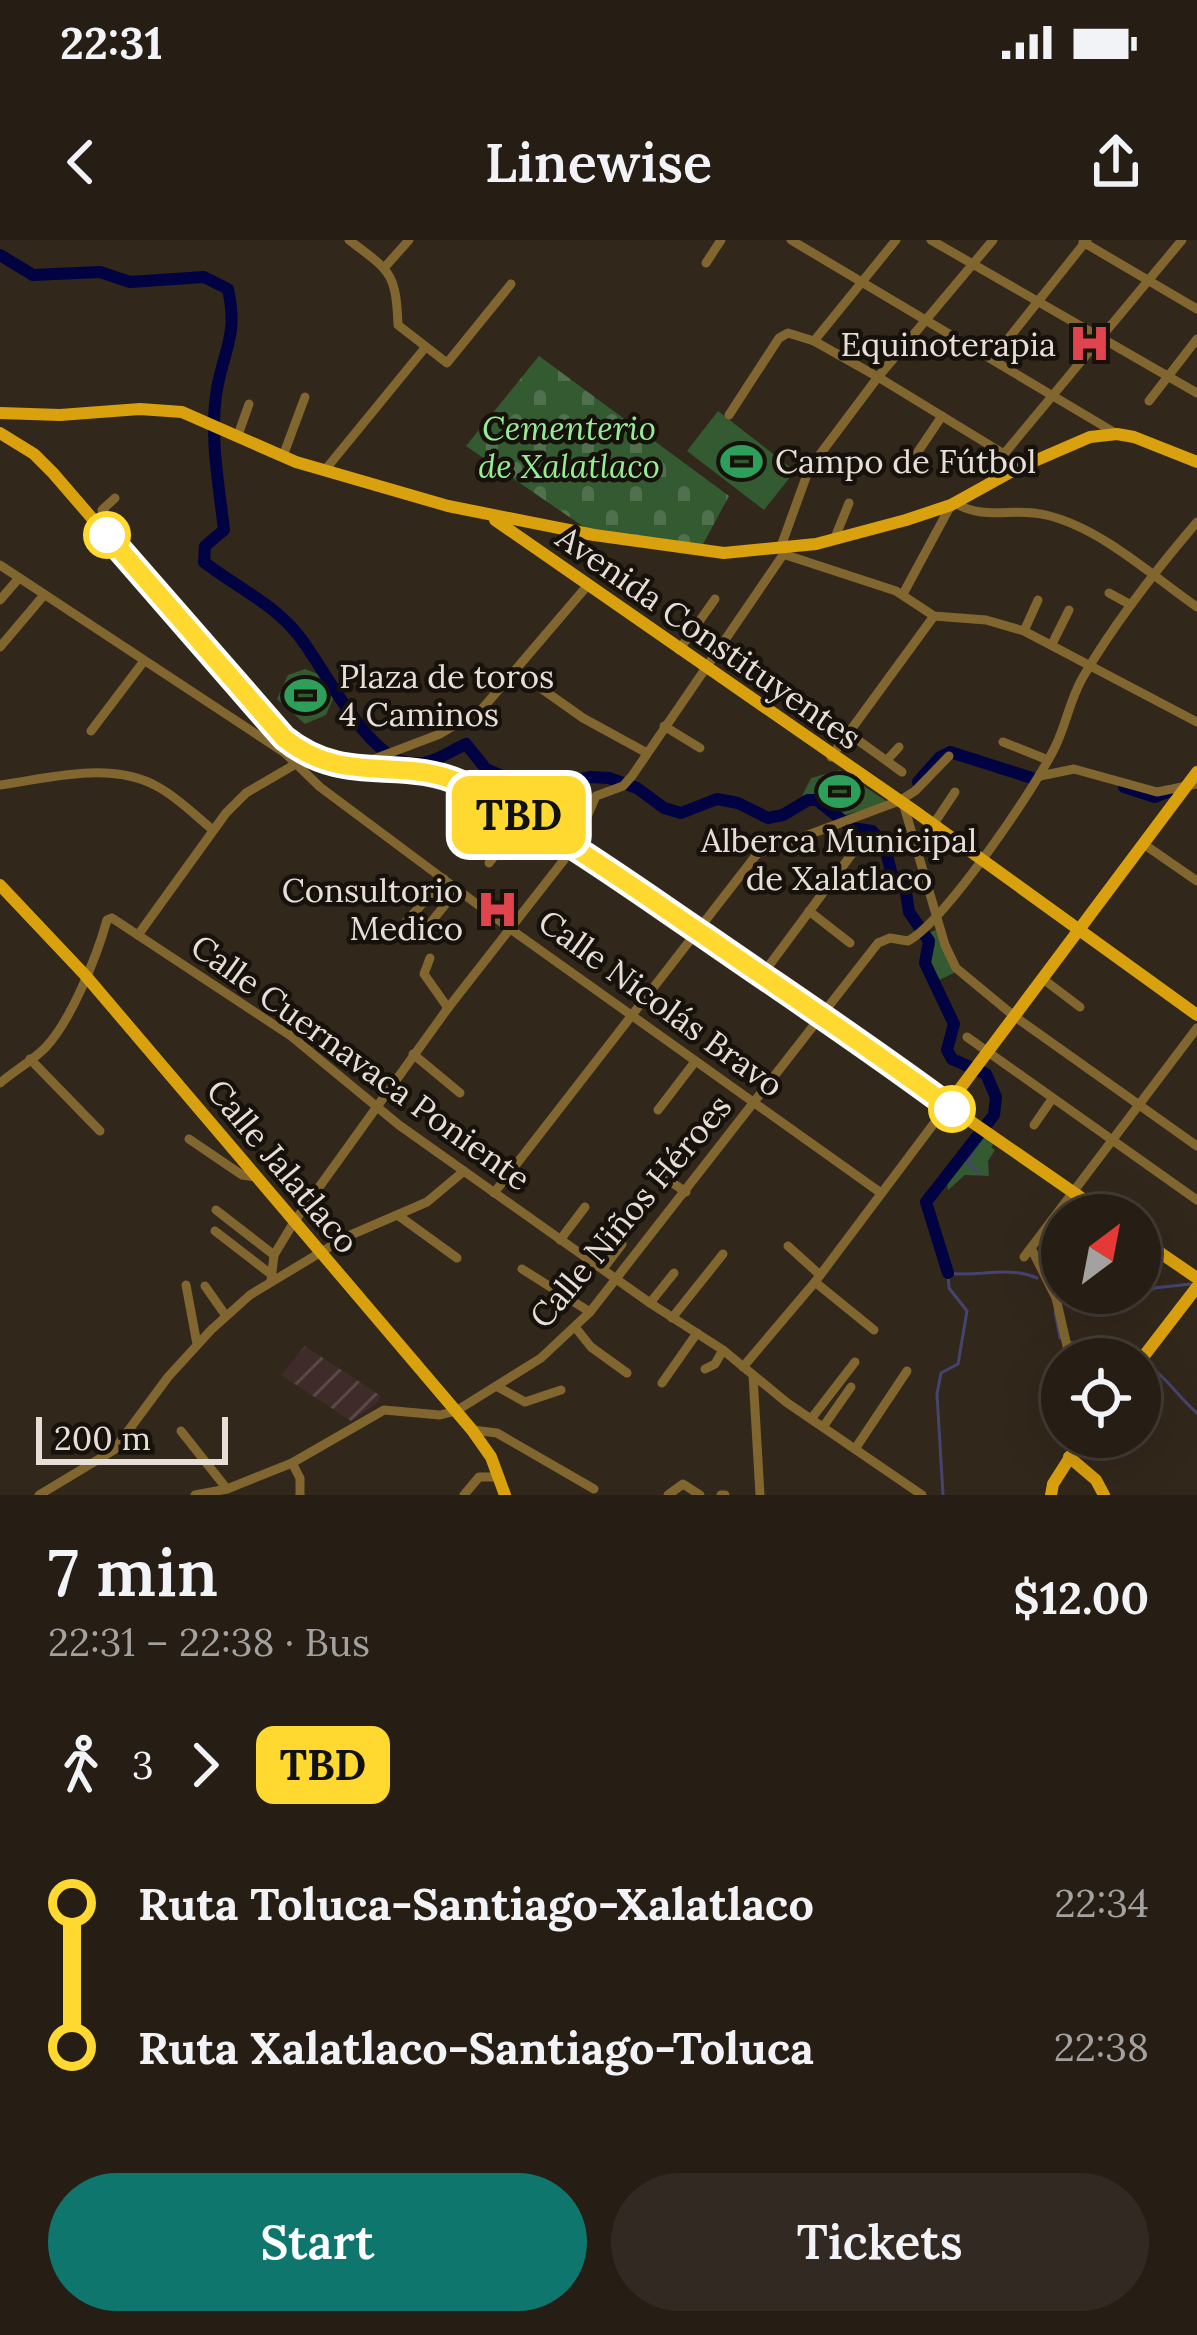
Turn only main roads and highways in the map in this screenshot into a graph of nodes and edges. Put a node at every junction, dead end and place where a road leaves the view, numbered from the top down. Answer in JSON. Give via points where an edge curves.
{"nodes":[{"id":1,"x":0,"y":413,"type":"edge"},
{"id":2,"x":0,"y":433,"type":"edge"},
{"id":3,"x":1197,"y":462,"type":"edge"},
{"id":4,"x":489,"y":516,"type":"junction"},
{"id":5,"x":284,"y":738,"type":"junction"},
{"id":6,"x":326,"y":765,"type":"junction"},
{"id":7,"x":1197,"y":772,"type":"edge"},
{"id":8,"x":1192,"y":784,"type":"edge"},
{"id":9,"x":0,"y":885,"type":"edge"},
{"id":10,"x":1078,"y":931,"type":"junction"},
{"id":11,"x":1197,"y":1015,"type":"edge"},
{"id":12,"x":947,"y":1106,"type":"junction"},
{"id":13,"x":1075,"y":1194,"type":"edge"},
{"id":14,"x":1161,"y":1253,"type":"edge"},
{"id":15,"x":1197,"y":1278,"type":"edge"},
{"id":16,"x":1197,"y":1287,"type":"edge"},
{"id":17,"x":1157,"y":1338,"type":"edge"},
{"id":18,"x":1069,"y":1458,"type":"edge"},
{"id":19,"x":1071,"y":1458,"type":"edge"},
{"id":20,"x":1049,"y":1491,"type":"edge"},
{"id":21,"x":505,"y":1495,"type":"edge"},
{"id":22,"x":1104,"y":1495,"type":"edge"}],
"edges":[{"from":1,"to":4,"type":"main road","via":[[163,410],[202,418],[325,470]]},
{"from":2,"to":5,"type":"main road","via":[[34,454]]},
{"from":3,"to":4,"type":"main road","via":[[1117,434],[1070,443],[953,504],[784,551],[686,549]]},
{"from":4,"to":10,"type":"main road","name":"Avenida Constituyentes"},
{"from":5,"to":6,"type":"main road"},
{"from":5,"to":6,"type":"main road","via":[[301,761]]},
{"from":6,"to":12,"type":"main road","via":[[445,777],[524,818]]},
{"from":7,"to":8,"type":"main road"},
{"from":8,"to":10,"type":"main road"},
{"from":9,"to":21,"type":"main road","name":"Calle Jalatlaco","via":[[472,1430]]},
{"from":10,"to":11,"type":"main road","name":"Avenida Constituyentes"},
{"from":10,"to":12,"type":"main road"},
{"from":12,"to":13,"type":"main road"},
{"from":14,"to":15,"type":"main road"},
{"from":16,"to":17,"type":"main road"},
{"from":18,"to":20,"type":"main road"},
{"from":19,"to":22,"type":"main road"}]}
